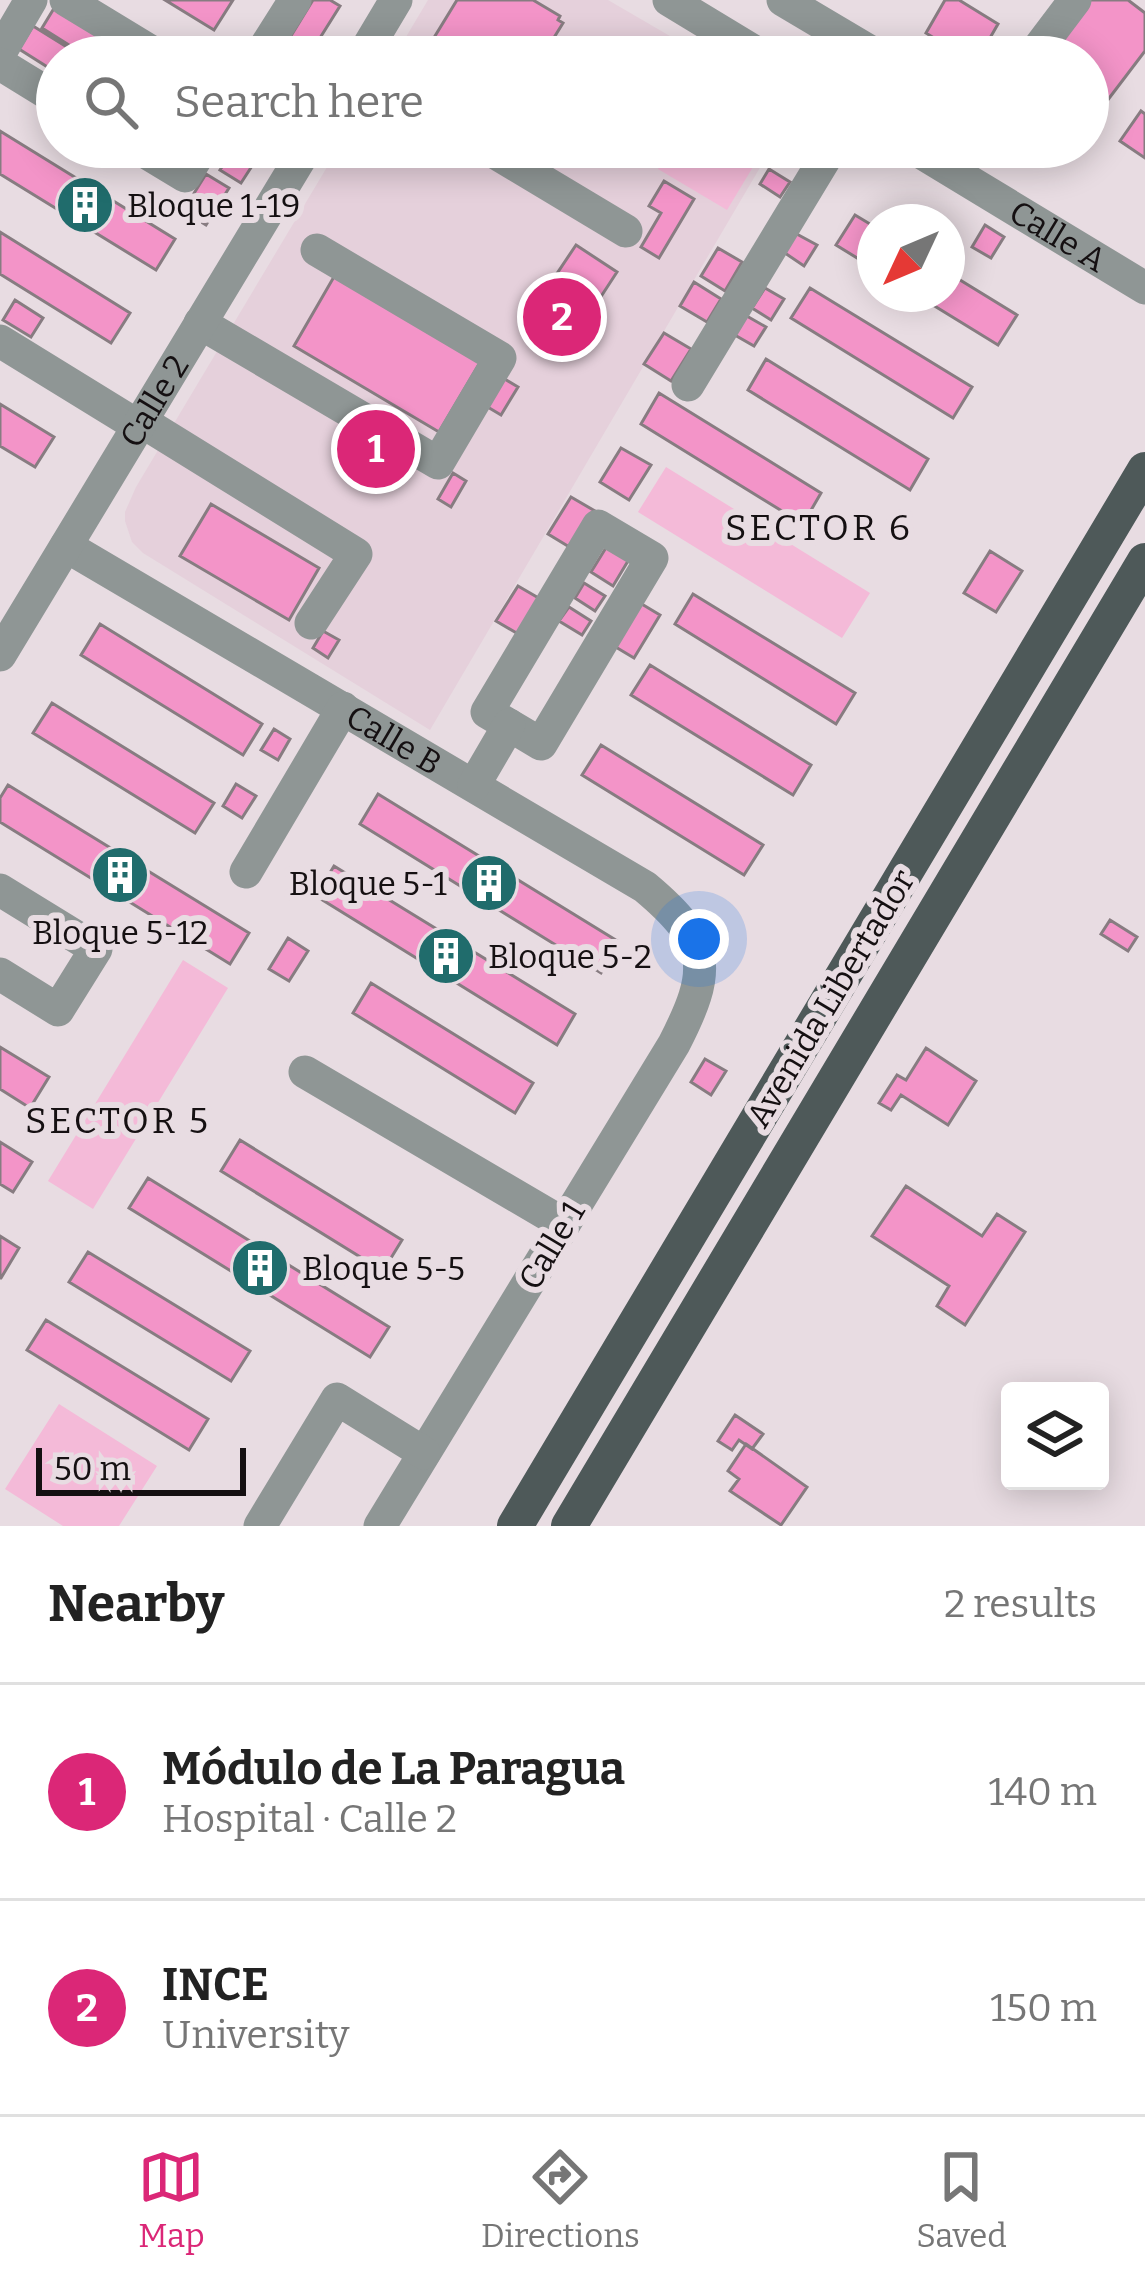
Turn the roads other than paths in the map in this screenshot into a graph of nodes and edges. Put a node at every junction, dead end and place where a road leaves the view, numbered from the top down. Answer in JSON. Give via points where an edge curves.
{"nodes":[{"id":1,"x":31,"y":0,"type":"edge"},
{"id":2,"x":66,"y":0,"type":"edge"},
{"id":3,"x":295,"y":0,"type":"edge"},
{"id":4,"x":396,"y":0,"type":"edge"},
{"id":5,"x":669,"y":0,"type":"edge"},
{"id":6,"x":783,"y":0,"type":"edge"},
{"id":7,"x":1075,"y":0,"type":"edge"},
{"id":8,"x":125,"y":36,"type":"edge"},
{"id":9,"x":272,"y":36,"type":"edge"},
{"id":10,"x":375,"y":36,"type":"edge"},
{"id":11,"x":729,"y":36,"type":"edge"},
{"id":12,"x":844,"y":36,"type":"edge"},
{"id":13,"x":1048,"y":36,"type":"edge"},
{"id":14,"x":0,"y":53,"type":"edge"},
{"id":15,"x":0,"y":64,"type":"edge"},
{"id":16,"x":36,"y":86,"type":"edge"},
{"id":17,"x":294,"y":168,"type":"edge"},
{"id":18,"x":542,"y":168,"type":"edge"},
{"id":19,"x":819,"y":168,"type":"edge"},
{"id":20,"x":971,"y":168,"type":"edge"},
{"id":21,"x":626,"y":230,"type":"dead end"},
{"id":22,"x":317,"y":250,"type":"dead end"},
{"id":23,"x":1145,"y":288,"type":"edge"},
{"id":24,"x":200,"y":323,"type":"junction"},
{"id":25,"x":0,"y":341,"type":"edge"},
{"id":26,"x":688,"y":385,"type":"dead end"},
{"id":27,"x":140,"y":424,"type":"junction"},
{"id":28,"x":1145,"y":470,"type":"edge"},
{"id":29,"x":66,"y":546,"type":"junction"},
{"id":30,"x":1145,"y":561,"type":"edge"},
{"id":31,"x":311,"y":623,"type":"dead end"},
{"id":32,"x":0,"y":655,"type":"edge"},
{"id":33,"x":343,"y":708,"type":"junction"},
{"id":34,"x":509,"y":725,"type":"junction"},
{"id":35,"x":474,"y":784,"type":"junction"},
{"id":36,"x":246,"y":872,"type":"dead end"},
{"id":37,"x":0,"y":890,"type":"edge"},
{"id":38,"x":698,"y":957,"type":"joint"},
{"id":39,"x":0,"y":974,"type":"edge"},
{"id":40,"x":305,"y":1072,"type":"dead end"},
{"id":41,"x":564,"y":1224,"type":"junction"},
{"id":42,"x":424,"y":1453,"type":"junction"},
{"id":43,"x":260,"y":1526,"type":"edge"},
{"id":44,"x":380,"y":1526,"type":"edge"},
{"id":45,"x":514,"y":1526,"type":"edge"},
{"id":46,"x":568,"y":1526,"type":"edge"}],
"edges":[{"from":1,"to":14,"type":"street"},
{"from":2,"to":8,"type":"street"},
{"from":3,"to":9,"type":"street"},
{"from":4,"to":10,"type":"street"},
{"from":5,"to":11,"type":"street"},
{"from":6,"to":12,"type":"street"},
{"from":7,"to":13,"type":"street"},
{"from":15,"to":16,"type":"street"},
{"from":17,"to":24,"type":"street","name":"Calle 2"},
{"from":18,"to":21,"type":"street"},
{"from":19,"to":26,"type":"street"},
{"from":20,"to":23,"type":"street","name":"Calle A"},
{"from":22,"to":24,"type":"street","via":[[500,358],[438,464]]},
{"from":24,"to":27,"type":"street","name":"Calle 2"},
{"from":25,"to":27,"type":"street"},
{"from":27,"to":29,"type":"street","name":"Calle 2"},
{"from":27,"to":31,"type":"street","via":[[356,554]]},
{"from":28,"to":45,"type":"main road","name":"Avenida Libertador"},
{"from":29,"to":32,"type":"street","name":"Calle 2"},
{"from":29,"to":33,"type":"street","name":"Calle B"},
{"from":30,"to":46,"type":"main road","name":"Avenida Libertador"},
{"from":33,"to":35,"type":"street","name":"Calle B"},
{"from":33,"to":36,"type":"street"},
{"from":34,"to":34,"type":"street","via":[[487,712],[598,526],[652,559],[541,744]]},
{"from":34,"to":35,"type":"street"},
{"from":35,"to":38,"type":"street","name":"Calle B","via":[[645,886],[682,923]]},
{"from":37,"to":39,"type":"street","via":[[96,950],[58,1010]]},
{"from":38,"to":41,"type":"street","name":"Calle 1","via":[[694,1004]]},
{"from":40,"to":41,"type":"street"},
{"from":41,"to":42,"type":"street","name":"Calle 1"},
{"from":42,"to":43,"type":"street","via":[[337,1399]]},
{"from":42,"to":44,"type":"street","name":"Calle 1"}]}
